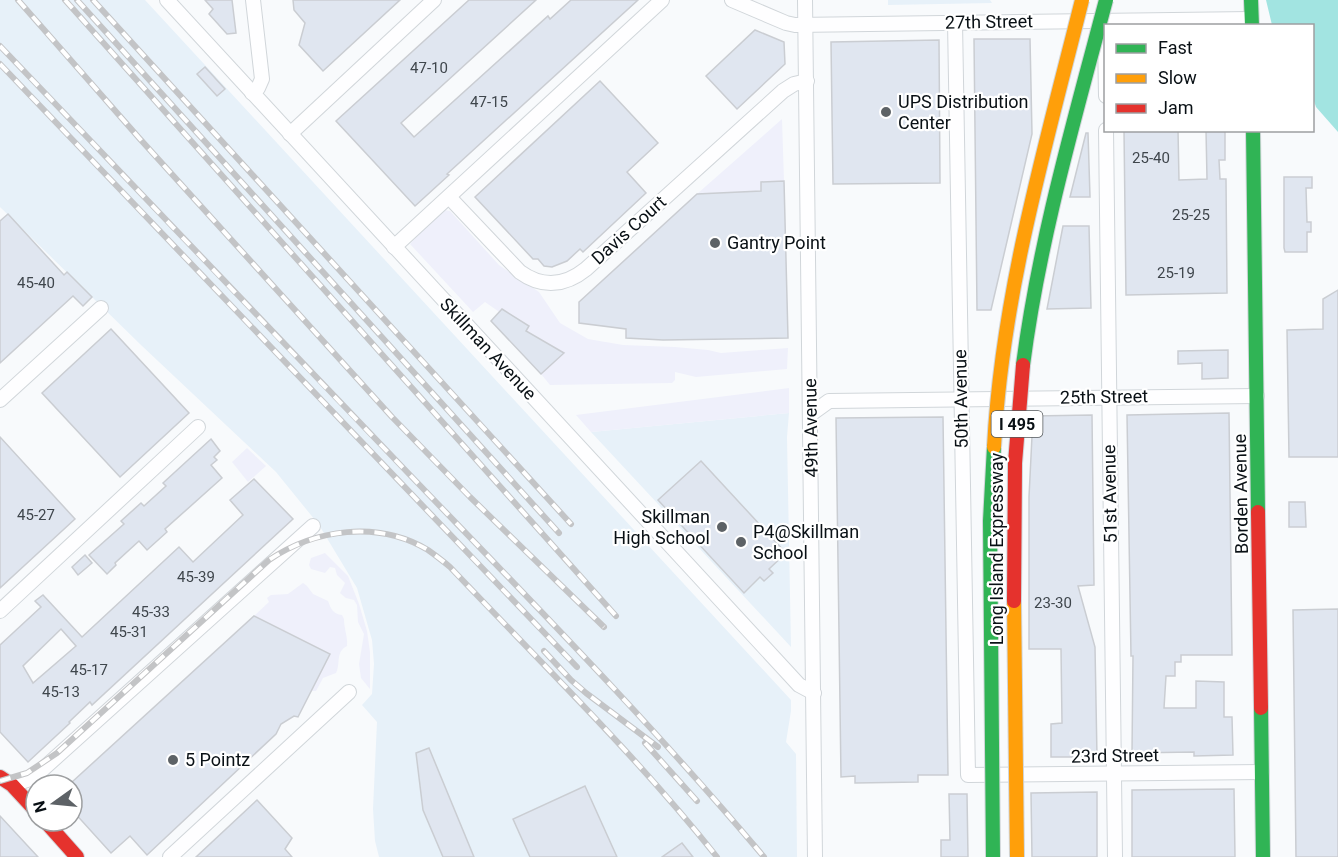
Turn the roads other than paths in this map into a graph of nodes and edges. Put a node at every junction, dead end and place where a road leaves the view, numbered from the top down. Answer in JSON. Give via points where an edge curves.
{"nodes":[{"id":1,"x":167,"y":0,"type":"edge"},
{"id":2,"x":253,"y":0,"type":"edge"},
{"id":3,"x":434,"y":0,"type":"edge"},
{"id":4,"x":662,"y":0,"type":"edge"},
{"id":5,"x":732,"y":0,"type":"edge"},
{"id":6,"x":805,"y":0,"type":"edge"},
{"id":7,"x":1082,"y":0,"type":"edge"},
{"id":8,"x":1106,"y":0,"type":"edge"},
{"id":9,"x":1251,"y":0,"type":"edge"},
{"id":10,"x":1104,"y":20,"type":"junction"},
{"id":11,"x":955,"y":22,"type":"junction"},
{"id":12,"x":1252,"y":22,"type":"edge"},
{"id":13,"x":1104,"y":24,"type":"edge"},
{"id":14,"x":806,"y":25,"type":"junction"},
{"id":15,"x":807,"y":81,"type":"junction"},
{"id":16,"x":252,"y":93,"type":"junction"},
{"id":17,"x":1106,"y":132,"type":"edge"},
{"id":18,"x":1253,"y":132,"type":"edge"},
{"id":19,"x":290,"y":134,"type":"junction"},
{"id":20,"x":449,"y":197,"type":"junction"},
{"id":21,"x":394,"y":247,"type":"junction"},
{"id":22,"x":101,"y":308,"type":"dead end"},
{"id":23,"x":1257,"y":396,"type":"junction"},
{"id":24,"x":1109,"y":397,"type":"junction"},
{"id":25,"x":962,"y":399,"type":"junction"},
{"id":26,"x":0,"y":400,"type":"edge"},
{"id":27,"x":811,"y":414,"type":"junction"},
{"id":28,"x":198,"y":427,"type":"dead end"},
{"id":29,"x":313,"y":526,"type":"dead end"},
{"id":30,"x":0,"y":611,"type":"edge"},
{"id":31,"x":350,"y":692,"type":"dead end"},
{"id":32,"x":814,"y":693,"type":"junction"},
{"id":33,"x":0,"y":763,"type":"edge"},
{"id":34,"x":1262,"y":772,"type":"junction"},
{"id":35,"x":1114,"y":774,"type":"junction"},
{"id":36,"x":968,"y":775,"type":"joint"},
{"id":37,"x":4,"y":782,"type":"edge"},
{"id":38,"x":24,"y":800,"type":"edge"},
{"id":39,"x":56,"y":833,"type":"edge"},
{"id":40,"x":76,"y":856,"type":"edge"},
{"id":41,"x":170,"y":857,"type":"edge"},
{"id":42,"x":815,"y":857,"type":"edge"},
{"id":43,"x":993,"y":857,"type":"edge"},
{"id":44,"x":1017,"y":857,"type":"edge"},
{"id":45,"x":1115,"y":857,"type":"edge"},
{"id":46,"x":1263,"y":857,"type":"edge"}],
"edges":[{"from":1,"to":16,"type":"street","name":"Skillman Avenue"},
{"from":2,"to":16,"type":"street","via":[[262,79]]},
{"from":3,"to":19,"type":"street"},
{"from":4,"to":20,"type":"street"},
{"from":5,"to":14,"type":"street","name":"27th Street","via":[[786,23]]},
{"from":6,"to":14,"type":"street","name":"49th Avenue"},
{"from":7,"to":43,"type":"main road","name":"Long Island Expressway","number":"I 495","bridge":true,"via":[[1021,245],[996,406],[990,530]]},
{"from":8,"to":44,"type":"main road","name":"Long Island Expressway","number":"I 495","bridge":true,"via":[[1044,247],[1021,383],[1013,519]]},
{"from":9,"to":12,"type":"main road"},
{"from":10,"to":11,"type":"street","name":"27th Street"},
{"from":10,"to":12,"type":"street","name":"27th Street"},
{"from":10,"to":13,"type":"street"},
{"from":11,"to":14,"type":"street","name":"27th Street"},
{"from":11,"to":25,"type":"street","name":"50th Avenue"},
{"from":14,"to":15,"type":"street","name":"49th Avenue"},
{"from":15,"to":20,"type":"street","name":"Davis Court","via":[[783,91],[586,269],[566,281],[543,283],[520,272]]},
{"from":15,"to":27,"type":"street","name":"49th Avenue"},
{"from":16,"to":19,"type":"street","name":"Skillman Avenue"},
{"from":17,"to":24,"type":"street","name":"51st Avenue"},
{"from":18,"to":23,"type":"main road","name":"Borden Avenue"},
{"from":19,"to":21,"type":"street","name":"Skillman Avenue"},
{"from":20,"to":21,"type":"street"},
{"from":21,"to":32,"type":"street","name":"Skillman Avenue","via":[[799,685]]},
{"from":22,"to":26,"type":"street"},
{"from":23,"to":24,"type":"street","name":"25th Street"},
{"from":23,"to":34,"type":"main road","name":"Borden Avenue"},
{"from":24,"to":25,"type":"street","name":"25th Street"},
{"from":24,"to":35,"type":"street","name":"51st Avenue"},
{"from":25,"to":27,"type":"street","name":"25th Street","via":[[830,400]]},
{"from":25,"to":36,"type":"street","name":"50th Avenue"},
{"from":27,"to":32,"type":"street","name":"49th Avenue"},
{"from":28,"to":30,"type":"street"},
{"from":29,"to":37,"type":"street","via":[[33,778]]},
{"from":31,"to":41,"type":"street"},
{"from":32,"to":42,"type":"street","name":"49th Avenue","bridge":true},
{"from":33,"to":37,"type":"main road"},
{"from":34,"to":35,"type":"street","name":"23rd Street"},
{"from":34,"to":46,"type":"main road","name":"Borden Avenue"},
{"from":35,"to":36,"type":"street","name":"23rd Street"},
{"from":35,"to":45,"type":"street","name":"51st Avenue"},
{"from":37,"to":38,"type":"main road"},
{"from":39,"to":40,"type":"main road"}]}
